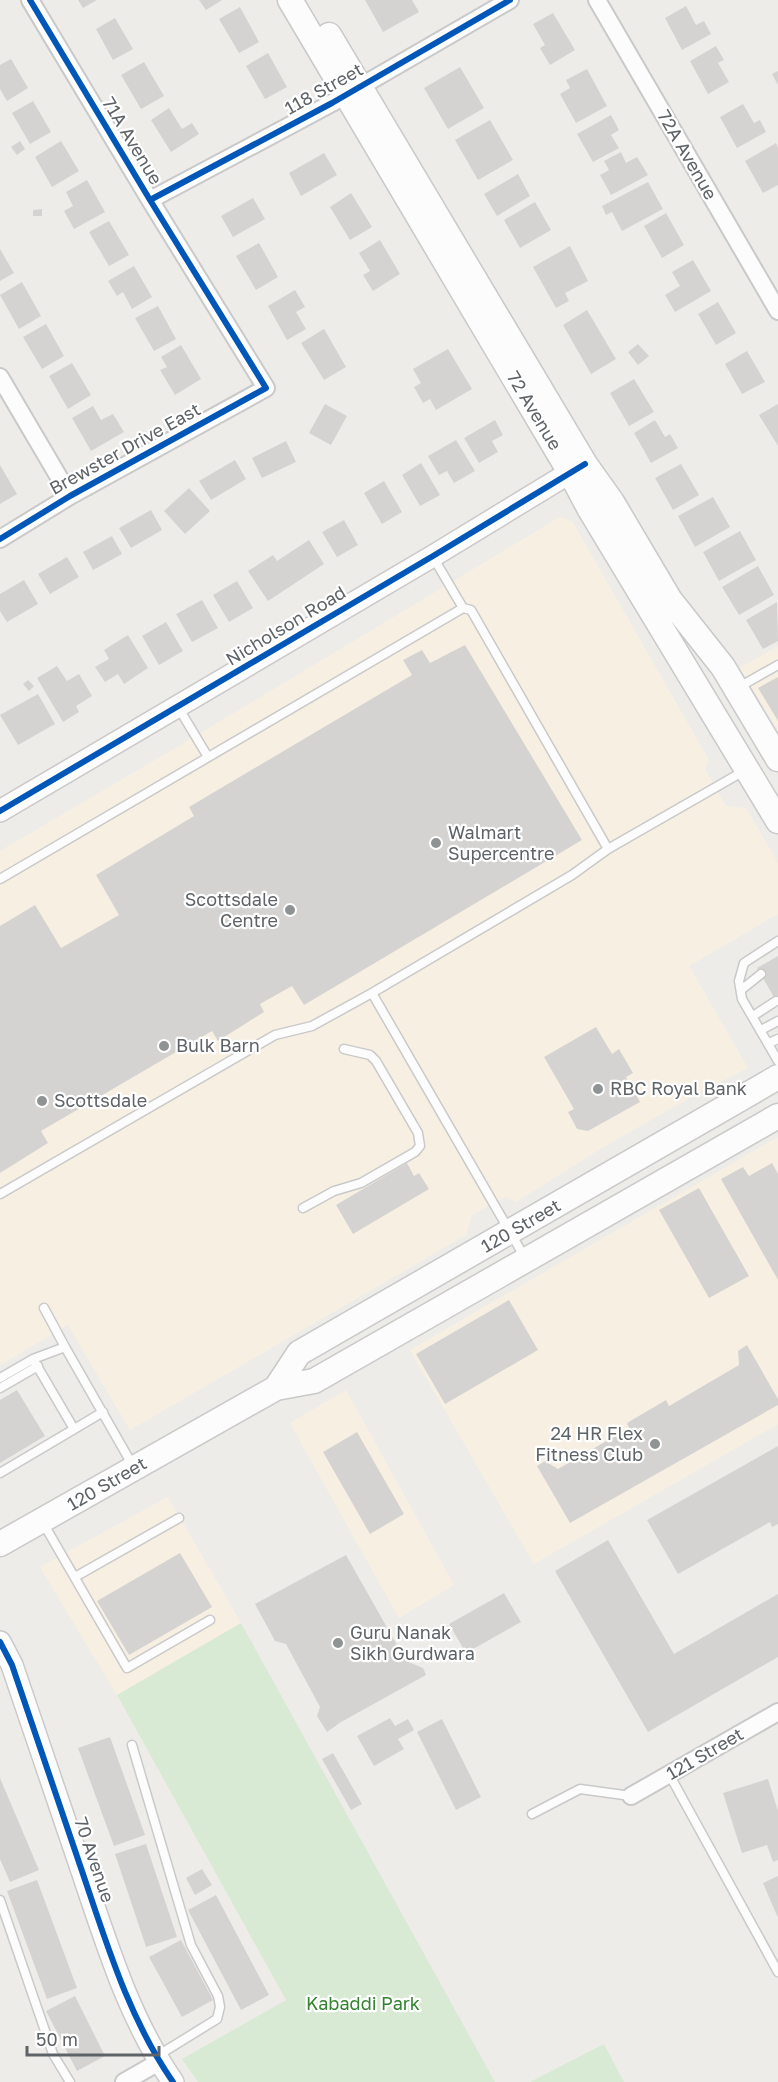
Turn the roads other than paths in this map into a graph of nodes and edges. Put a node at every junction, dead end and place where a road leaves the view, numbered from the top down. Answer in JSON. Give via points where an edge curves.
{"nodes":[{"id":1,"x":30,"y":0,"type":"edge"},
{"id":2,"x":290,"y":0,"type":"edge"},
{"id":3,"x":309,"y":0,"type":"edge"},
{"id":4,"x":510,"y":0,"type":"edge"},
{"id":5,"x":597,"y":0,"type":"edge"},
{"id":6,"x":353,"y":91,"type":"junction"},
{"id":7,"x":150,"y":200,"type":"junction"},
{"id":8,"x":778,"y":311,"type":"edge"},
{"id":9,"x":0,"y":377,"type":"edge"},
{"id":10,"x":266,"y":388,"type":"joint"},
{"id":11,"x":578,"y":469,"type":"junction"},
{"id":12,"x":70,"y":496,"type":"junction"},
{"id":13,"x":0,"y":538,"type":"edge"},
{"id":14,"x":433,"y":556,"type":"junction"},
{"id":15,"x":463,"y":608,"type":"junction"},
{"id":16,"x":778,"y":665,"type":"edge"},
{"id":17,"x":735,"y":688,"type":"junction"},
{"id":18,"x":699,"y":691,"type":"junction"},
{"id":19,"x":177,"y":707,"type":"junction"},
{"id":20,"x":208,"y":757,"type":"junction"},
{"id":21,"x":778,"y":759,"type":"edge"},
{"id":22,"x":747,"y":770,"type":"junction"},
{"id":23,"x":778,"y":784,"type":"edge"},
{"id":24,"x":0,"y":811,"type":"edge"},
{"id":25,"x":778,"y":821,"type":"edge"},
{"id":26,"x":608,"y":849,"type":"junction"},
{"id":27,"x":0,"y":879,"type":"edge"},
{"id":28,"x":778,"y":941,"type":"edge"},
{"id":29,"x":761,"y":974,"type":"dead end"},
{"id":30,"x":741,"y":990,"type":"junction"},
{"id":31,"x":372,"y":993,"type":"junction"},
{"id":32,"x":776,"y":1001,"type":"dead end"},
{"id":33,"x":753,"y":1016,"type":"junction"},
{"id":34,"x":778,"y":1021,"type":"edge"},
{"id":35,"x":761,"y":1030,"type":"junction"},
{"id":36,"x":778,"y":1039,"type":"edge"},
{"id":37,"x":770,"y":1043,"type":"junction"},
{"id":38,"x":344,"y":1050,"type":"dead end"},
{"id":39,"x":778,"y":1060,"type":"edge"},
{"id":40,"x":778,"y":1077,"type":"edge"},
{"id":41,"x":778,"y":1116,"type":"edge"},
{"id":42,"x":0,"y":1194,"type":"edge"},
{"id":43,"x":303,"y":1208,"type":"dead end"},
{"id":44,"x":510,"y":1232,"type":"junction"},
{"id":45,"x":526,"y":1259,"type":"junction"},
{"id":46,"x":44,"y":1308,"type":"dead end"},
{"id":47,"x":65,"y":1347,"type":"junction"},
{"id":48,"x":35,"y":1363,"type":"junction"},
{"id":49,"x":0,"y":1377,"type":"edge"},
{"id":50,"x":0,"y":1388,"type":"edge"},
{"id":51,"x":276,"y":1388,"type":"junction"},
{"id":52,"x":103,"y":1412,"type":"junction"},
{"id":53,"x":74,"y":1429,"type":"junction"},
{"id":54,"x":134,"y":1468,"type":"junction"},
{"id":55,"x":0,"y":1473,"type":"edge"},
{"id":56,"x":179,"y":1518,"type":"dead end"},
{"id":57,"x":42,"y":1521,"type":"junction"},
{"id":58,"x":0,"y":1544,"type":"edge"},
{"id":59,"x":75,"y":1577,"type":"junction"},
{"id":60,"x":210,"y":1620,"type":"dead end"},
{"id":61,"x":0,"y":1642,"type":"edge"},
{"id":62,"x":778,"y":1712,"type":"edge"},
{"id":63,"x":132,"y":1746,"type":"dead end"},
{"id":64,"x":669,"y":1774,"type":"junction"},
{"id":65,"x":631,"y":1796,"type":"joint"},
{"id":66,"x":532,"y":1814,"type":"dead end"},
{"id":67,"x":0,"y":1900,"type":"edge"},
{"id":68,"x":778,"y":1972,"type":"edge"},
{"id":69,"x":158,"y":2059,"type":"junction"},
{"id":70,"x":70,"y":2082,"type":"edge"},
{"id":71,"x":124,"y":2082,"type":"edge"},
{"id":72,"x":172,"y":2082,"type":"edge"}],
"edges":[{"from":1,"to":7,"type":"street","name":"71A Avenue"},
{"from":2,"to":6,"type":"main road","name":"72 Avenue"},
{"from":3,"to":6,"type":"main road","name":"72 Avenue"},
{"from":4,"to":6,"type":"street","name":"118 Street"},
{"from":5,"to":8,"type":"street","name":"72A Avenue"},
{"from":6,"to":7,"type":"street","name":"118 Street"},
{"from":6,"to":11,"type":"main road","name":"72 Avenue"},
{"from":7,"to":10,"type":"street","name":"71A Avenue"},
{"from":9,"to":12,"type":"street"},
{"from":10,"to":12,"type":"street","name":"Brewster Drive East"},
{"from":11,"to":14,"type":"street","name":"Nicholson Road"},
{"from":11,"to":17,"type":"main road","name":"72 Avenue","via":[[608,496],[670,600]]},
{"from":11,"to":18,"type":"main road","name":"72 Avenue","via":[[590,508]]},
{"from":12,"to":13,"type":"street","name":"Brewster Drive East"},
{"from":14,"to":15,"type":"lane"},
{"from":14,"to":19,"type":"street","name":"Nicholson Road"},
{"from":15,"to":20,"type":"lane"},
{"from":15,"to":26,"type":"lane","via":[[471,610]]},
{"from":16,"to":17,"type":"lane"},
{"from":17,"to":21,"type":"main road","name":"72 Avenue"},
{"from":18,"to":22,"type":"main road","name":"72 Avenue"},
{"from":18,"to":23,"type":"main road","via":[[716,695],[732,713]]},
{"from":19,"to":20,"type":"lane"},
{"from":19,"to":24,"type":"street","name":"Nicholson Road"},
{"from":20,"to":27,"type":"lane"},
{"from":22,"to":25,"type":"main road","name":"72 Avenue"},
{"from":22,"to":26,"type":"lane"},
{"from":26,"to":31,"type":"lane","via":[[572,875]]},
{"from":28,"to":30,"type":"lane","via":[[744,963]]},
{"from":29,"to":30,"type":"lane"},
{"from":30,"to":33,"type":"lane"},
{"from":31,"to":42,"type":"lane","via":[[312,1026],[275,1035]]},
{"from":31,"to":44,"type":"lane"},
{"from":32,"to":33,"type":"lane"},
{"from":33,"to":35,"type":"lane"},
{"from":34,"to":35,"type":"lane"},
{"from":35,"to":37,"type":"lane"},
{"from":36,"to":37,"type":"lane"},
{"from":37,"to":39,"type":"lane"},
{"from":38,"to":43,"type":"lane","via":[[370,1055],[376,1061],[418,1133],[420,1146],[361,1183],[334,1191]]},
{"from":40,"to":44,"type":"main road","name":"120 Street"},
{"from":41,"to":45,"type":"main road","name":"120 Street"},
{"from":44,"to":45,"type":"lane"},
{"from":44,"to":51,"type":"main road","name":"120 Street","via":[[299,1353]]},
{"from":45,"to":51,"type":"main road","name":"120 Street","via":[[314,1382]]},
{"from":46,"to":47,"type":"lane"},
{"from":47,"to":48,"type":"lane"},
{"from":47,"to":52,"type":"lane"},
{"from":48,"to":49,"type":"lane"},
{"from":48,"to":50,"type":"lane"},
{"from":48,"to":53,"type":"lane"},
{"from":51,"to":54,"type":"main road","name":"120 Street"},
{"from":52,"to":53,"type":"lane"},
{"from":52,"to":54,"type":"lane"},
{"from":53,"to":55,"type":"lane"},
{"from":54,"to":57,"type":"main road","name":"120 Street"},
{"from":56,"to":59,"type":"lane"},
{"from":57,"to":58,"type":"main road","name":"120 Street"},
{"from":57,"to":59,"type":"lane"},
{"from":59,"to":60,"type":"lane","via":[[128,1668]]},
{"from":61,"to":69,"type":"street","name":"70 Avenue","via":[[12,1665],[115,1970]]},
{"from":62,"to":64,"type":"street","name":"121 Street"},
{"from":63,"to":69,"type":"lane","via":[[191,1945],[220,2007],[217,2019]]},
{"from":64,"to":65,"type":"street","name":"121 Street"},
{"from":64,"to":68,"type":"lane"},
{"from":65,"to":66,"type":"lane","via":[[580,1789]]},
{"from":67,"to":70,"type":"lane","via":[[54,2054]]},
{"from":69,"to":71,"type":"street"},
{"from":69,"to":72,"type":"street","name":"70 Avenue"}]}
